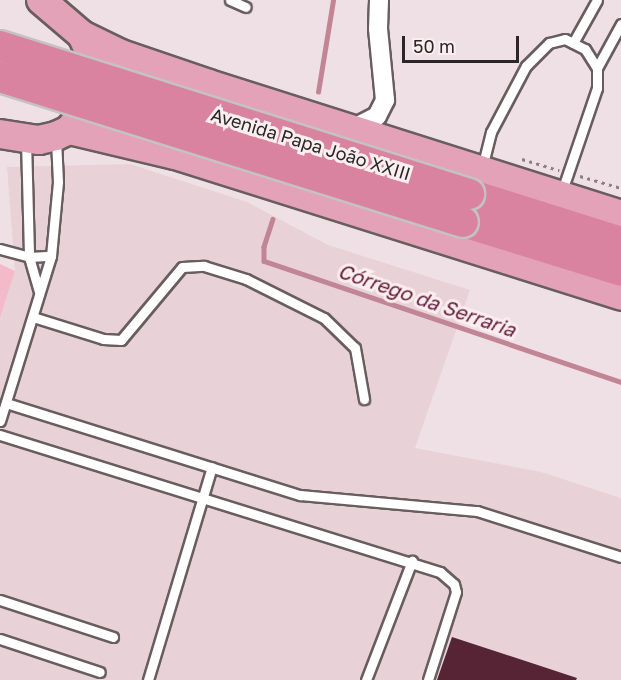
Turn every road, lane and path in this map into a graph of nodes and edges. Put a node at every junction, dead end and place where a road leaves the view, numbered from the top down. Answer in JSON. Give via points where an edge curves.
{"nodes":[{"id":1,"x":41,"y":0,"type":"edge"},
{"id":2,"x":230,"y":0,"type":"edge"},
{"id":3,"x":379,"y":0,"type":"edge"},
{"id":4,"x":597,"y":0,"type":"edge"},
{"id":5,"x":246,"y":7,"type":"dead end"},
{"id":6,"x":621,"y":24,"type":"edge"},
{"id":7,"x":82,"y":35,"type":"junction"},
{"id":8,"x":573,"y":43,"type":"junction"},
{"id":9,"x":0,"y":46,"type":"edge"},
{"id":10,"x":597,"y":69,"type":"junction"},
{"id":11,"x":0,"y":77,"type":"edge"},
{"id":12,"x":350,"y":130,"type":"junction"},
{"id":13,"x":62,"y":133,"type":"junction"},
{"id":14,"x":13,"y":136,"type":"edge"},
{"id":15,"x":471,"y":196,"type":"junction"},
{"id":16,"x":560,"y":196,"type":"junction"},
{"id":17,"x":621,"y":215,"type":"edge"},
{"id":18,"x":621,"y":242,"type":"edge"},
{"id":19,"x":0,"y":249,"type":"edge"},
{"id":20,"x":51,"y":256,"type":"junction"},
{"id":21,"x":29,"y":257,"type":"junction"},
{"id":22,"x":621,"y":271,"type":"edge"},
{"id":23,"x":39,"y":292,"type":"junction"},
{"id":24,"x":621,"y":296,"type":"edge"},
{"id":25,"x":33,"y":317,"type":"junction"},
{"id":26,"x":364,"y":399,"type":"dead end"},
{"id":27,"x":6,"y":403,"type":"junction"},
{"id":28,"x":0,"y":421,"type":"edge"},
{"id":29,"x":0,"y":435,"type":"edge"},
{"id":30,"x":212,"y":467,"type":"junction"},
{"id":31,"x":202,"y":498,"type":"junction"},
{"id":32,"x":621,"y":557,"type":"edge"},
{"id":33,"x":412,"y":561,"type":"junction"},
{"id":34,"x":0,"y":600,"type":"edge"},
{"id":35,"x":113,"y":637,"type":"dead end"},
{"id":36,"x":0,"y":639,"type":"edge"},
{"id":37,"x":100,"y":672,"type":"dead end"},
{"id":38,"x":148,"y":680,"type":"edge"},
{"id":39,"x":366,"y":680,"type":"edge"},
{"id":40,"x":428,"y":680,"type":"edge"}],
"edges":[{"from":1,"to":7,"type":"main road","name":"Avenida Papa João XXIII"},
{"from":2,"to":5,"type":"lane"},
{"from":3,"to":12,"type":"street","via":[[385,99],[377,116]]},
{"from":4,"to":8,"type":"lane"},
{"from":6,"to":10,"type":"lane"},
{"from":7,"to":12,"type":"main road","name":"Avenida Papa João XXIII","via":[[129,57]]},
{"from":7,"to":13,"type":"main road","via":[[94,71],[90,95]]},
{"from":8,"to":10,"type":"lane","via":[[585,49]]},
{"from":8,"to":15,"type":"lane","via":[[565,39],[549,43],[526,66],[491,132]]},
{"from":9,"to":15,"type":"highway","name":"Avenida Papa João XXIII","bridge":true},
{"from":10,"to":16,"type":"lane","via":[[597,88]]},
{"from":11,"to":15,"type":"highway","name":"Avenida Papa João XXIII","bridge":true},
{"from":12,"to":15,"type":"main road","name":"Avenida Papa João XXIII"},
{"from":13,"to":14,"type":"main road"},
{"from":13,"to":20,"type":"lane"},
{"from":13,"to":24,"type":"main road","via":[[175,155]]},
{"from":14,"to":21,"type":"lane"},
{"from":15,"to":16,"type":"main road","name":"Avenida Papa João XXIII"},
{"from":15,"to":18,"type":"highway","name":"Avenida Papa João XXIII"},
{"from":15,"to":22,"type":"highway","name":"Avenida Papa João XXIII"},
{"from":16,"to":17,"type":"main road","name":"Avenida Papa João XXIII"},
{"from":19,"to":21,"type":"lane"},
{"from":20,"to":21,"type":"lane"},
{"from":20,"to":23,"type":"lane"},
{"from":21,"to":23,"type":"lane"},
{"from":23,"to":25,"type":"lane"},
{"from":25,"to":26,"type":"lane","via":[[103,339],[121,340],[182,267],[204,266],[246,279],[324,318],[355,348]]},
{"from":25,"to":27,"type":"lane"},
{"from":27,"to":28,"type":"lane"},
{"from":27,"to":30,"type":"lane"},
{"from":29,"to":31,"type":"lane"},
{"from":30,"to":31,"type":"lane"},
{"from":30,"to":32,"type":"lane","via":[[300,495],[477,511]]},
{"from":31,"to":33,"type":"lane"},
{"from":31,"to":38,"type":"lane"},
{"from":33,"to":39,"type":"lane"},
{"from":33,"to":40,"type":"lane","via":[[449,578],[456,592]]},
{"from":34,"to":35,"type":"lane"},
{"from":36,"to":37,"type":"lane"}]}
